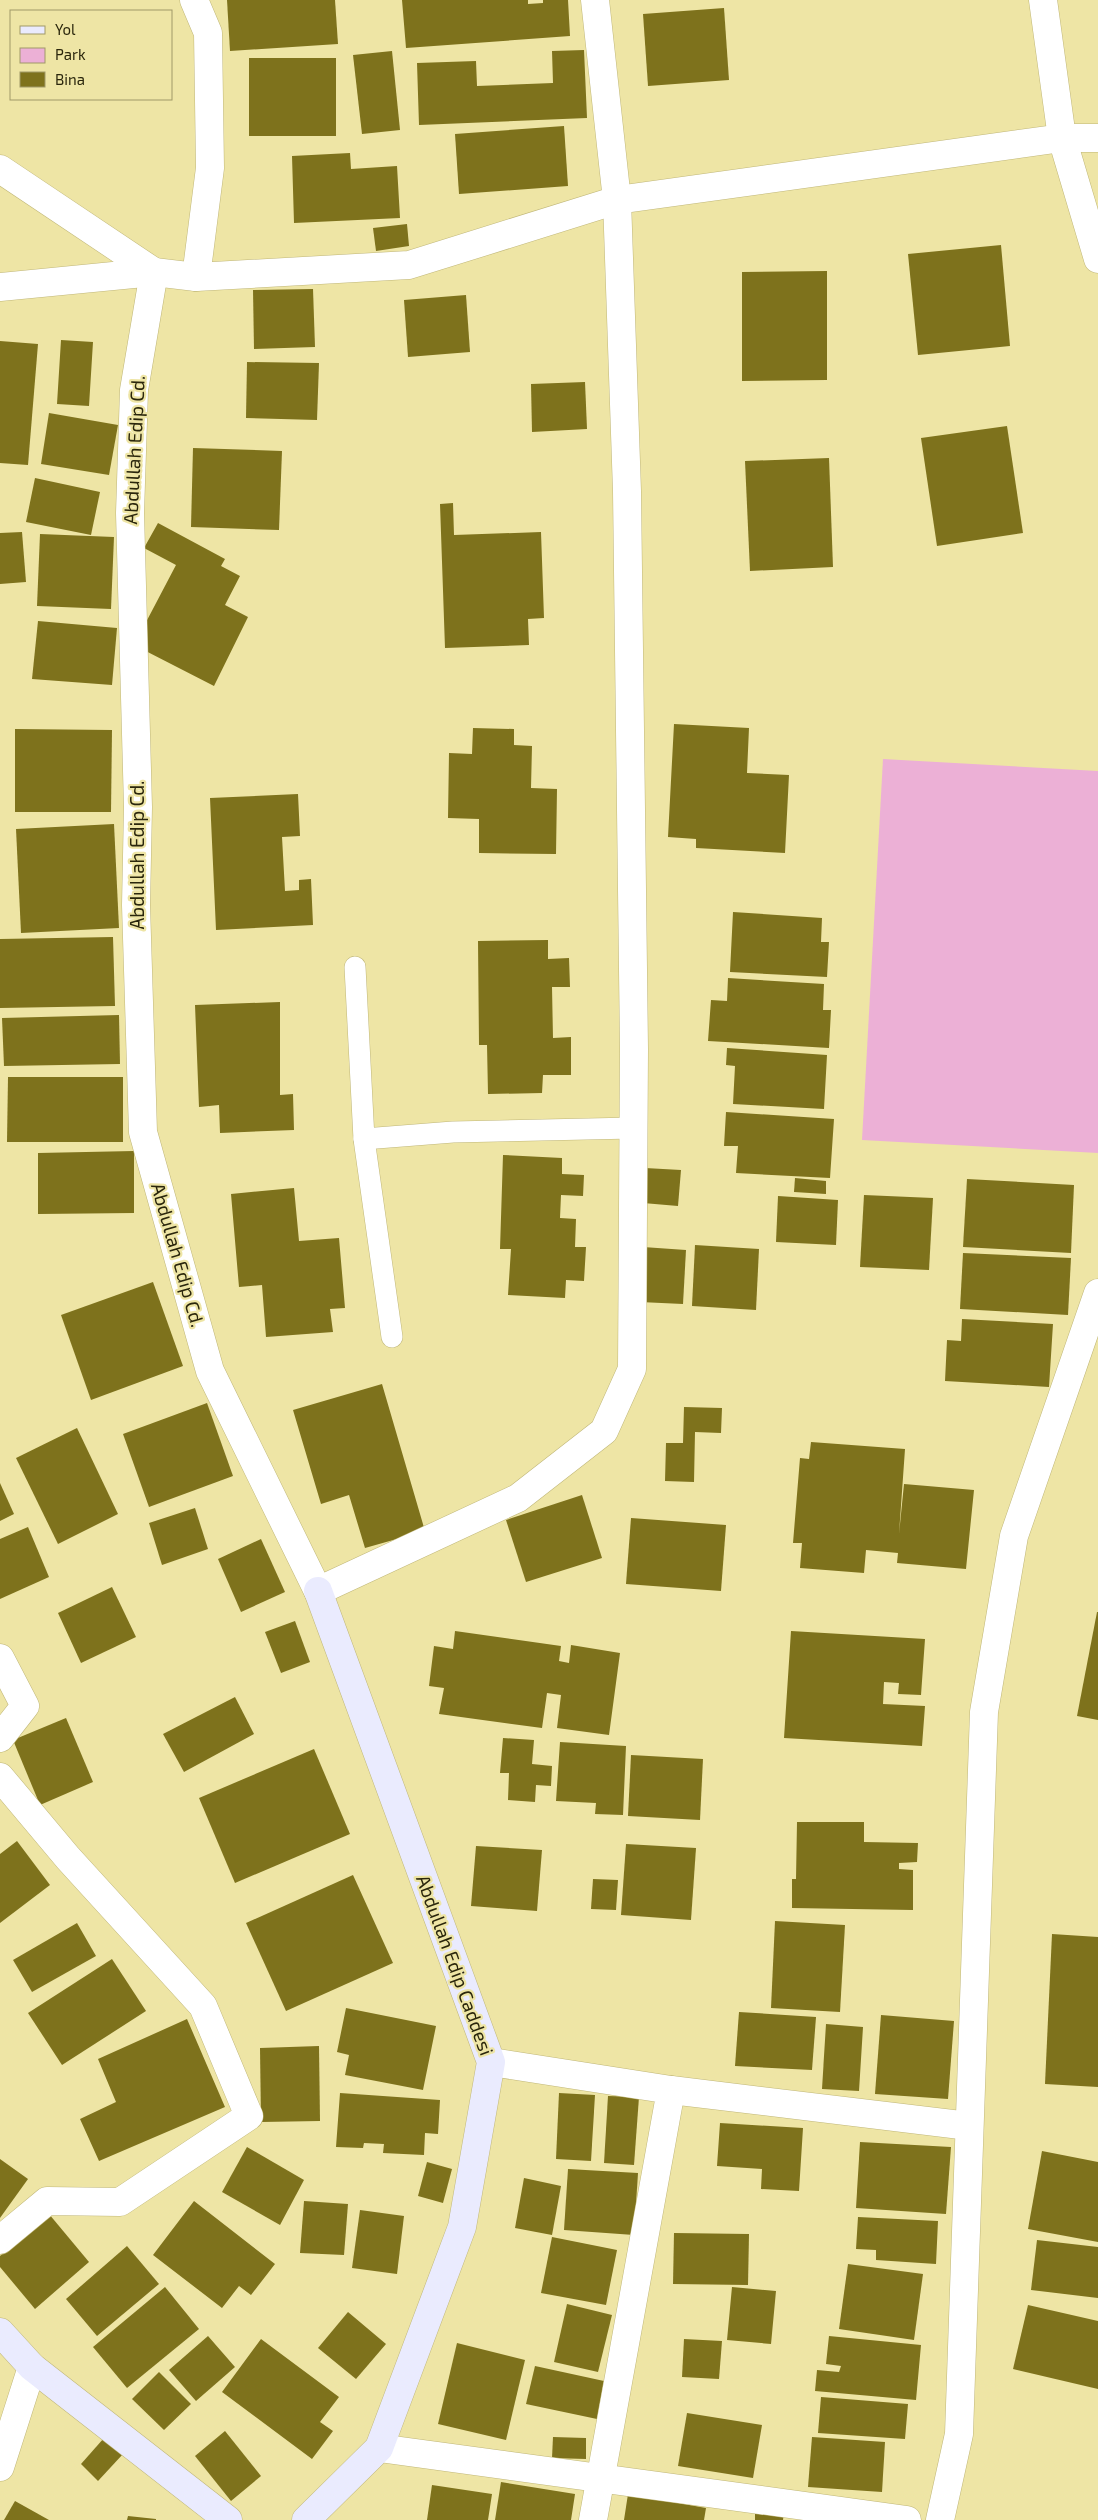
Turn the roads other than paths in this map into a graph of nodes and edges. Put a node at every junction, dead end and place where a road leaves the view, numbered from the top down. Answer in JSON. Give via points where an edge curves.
{"nodes":[{"id":1,"x":194,"y":0,"type":"edge"},
{"id":2,"x":595,"y":0,"type":"edge"},
{"id":3,"x":1043,"y":0,"type":"edge"},
{"id":4,"x":1062,"y":138,"type":"junction"},
{"id":5,"x":1098,"y":138,"type":"edge"},
{"id":6,"x":0,"y":169,"type":"edge"},
{"id":7,"x":617,"y":200,"type":"junction"},
{"id":8,"x":1098,"y":259,"type":"edge"},
{"id":9,"x":154,"y":272,"type":"junction"},
{"id":10,"x":196,"y":277,"type":"junction"},
{"id":11,"x":0,"y":287,"type":"edge"},
{"id":12,"x":355,"y":967,"type":"dead end"},
{"id":13,"x":634,"y":1128,"type":"junction"},
{"id":14,"x":364,"y":1139,"type":"junction"},
{"id":15,"x":1098,"y":1293,"type":"edge"},
{"id":16,"x":392,"y":1337,"type":"dead end"},
{"id":17,"x":318,"y":1591,"type":"junction"},
{"id":18,"x":0,"y":1658,"type":"edge"},
{"id":19,"x":0,"y":1738,"type":"edge"},
{"id":20,"x":0,"y":1777,"type":"edge"},
{"id":21,"x":491,"y":2062,"type":"junction"},
{"id":22,"x":671,"y":2090,"type":"junction"},
{"id":23,"x":969,"y":2126,"type":"junction"},
{"id":24,"x":0,"y":2240,"type":"edge"},
{"id":25,"x":0,"y":2332,"type":"edge"},
{"id":26,"x":32,"y":2367,"type":"junction"},
{"id":27,"x":379,"y":2448,"type":"junction"},
{"id":28,"x":0,"y":2467,"type":"edge"},
{"id":29,"x":602,"y":2479,"type":"junction"},
{"id":30,"x":228,"y":2520,"type":"edge"},
{"id":31,"x":306,"y":2520,"type":"edge"},
{"id":32,"x":593,"y":2520,"type":"edge"},
{"id":33,"x":907,"y":2520,"type":"edge"},
{"id":34,"x":940,"y":2520,"type":"edge"}],
"edges":[{"from":1,"to":10,"type":"street","via":[[208,33],[210,168]]},
{"from":2,"to":7,"type":"street"},
{"from":3,"to":4,"type":"street"},
{"from":4,"to":5,"type":"street"},
{"from":4,"to":7,"type":"street"},
{"from":4,"to":8,"type":"street"},
{"from":6,"to":9,"type":"street"},
{"from":7,"to":10,"type":"street","via":[[409,266]]},
{"from":7,"to":13,"type":"street","via":[[627,490]]},
{"from":9,"to":10,"type":"street"},
{"from":9,"to":11,"type":"street"},
{"from":9,"to":17,"type":"street","name":"Abdullah Edip Cd.","via":[[134,390],[130,512],[143,1132],[210,1371]]},
{"from":12,"to":14,"type":"lane"},
{"from":13,"to":14,"type":"lane","via":[[453,1132]]},
{"from":13,"to":17,"type":"street","via":[[632,1369],[604,1431],[518,1498]]},
{"from":14,"to":16,"type":"lane"},
{"from":15,"to":23,"type":"street","via":[[1014,1536],[984,1712]]},
{"from":17,"to":21,"type":"street","name":"Abdullah Edip Caddesi"},
{"from":18,"to":19,"type":"street","via":[[25,1706]]},
{"from":20,"to":24,"type":"street","via":[[68,1858],[203,2006],[248,2116],[120,2202],[47,2201]]},
{"from":21,"to":22,"type":"street"},
{"from":21,"to":27,"type":"street","name":"Abdullah Edip Caddesi","via":[[462,2227]]},
{"from":22,"to":23,"type":"street"},
{"from":22,"to":29,"type":"street"},
{"from":23,"to":34,"type":"street","via":[[959,2434]]},
{"from":25,"to":26,"type":"street"},
{"from":26,"to":28,"type":"street"},
{"from":26,"to":30,"type":"street"},
{"from":27,"to":29,"type":"street"},
{"from":27,"to":31,"type":"street","name":"Abdullah Edip Caddesi"},
{"from":29,"to":32,"type":"street"},
{"from":29,"to":33,"type":"street"}]}
